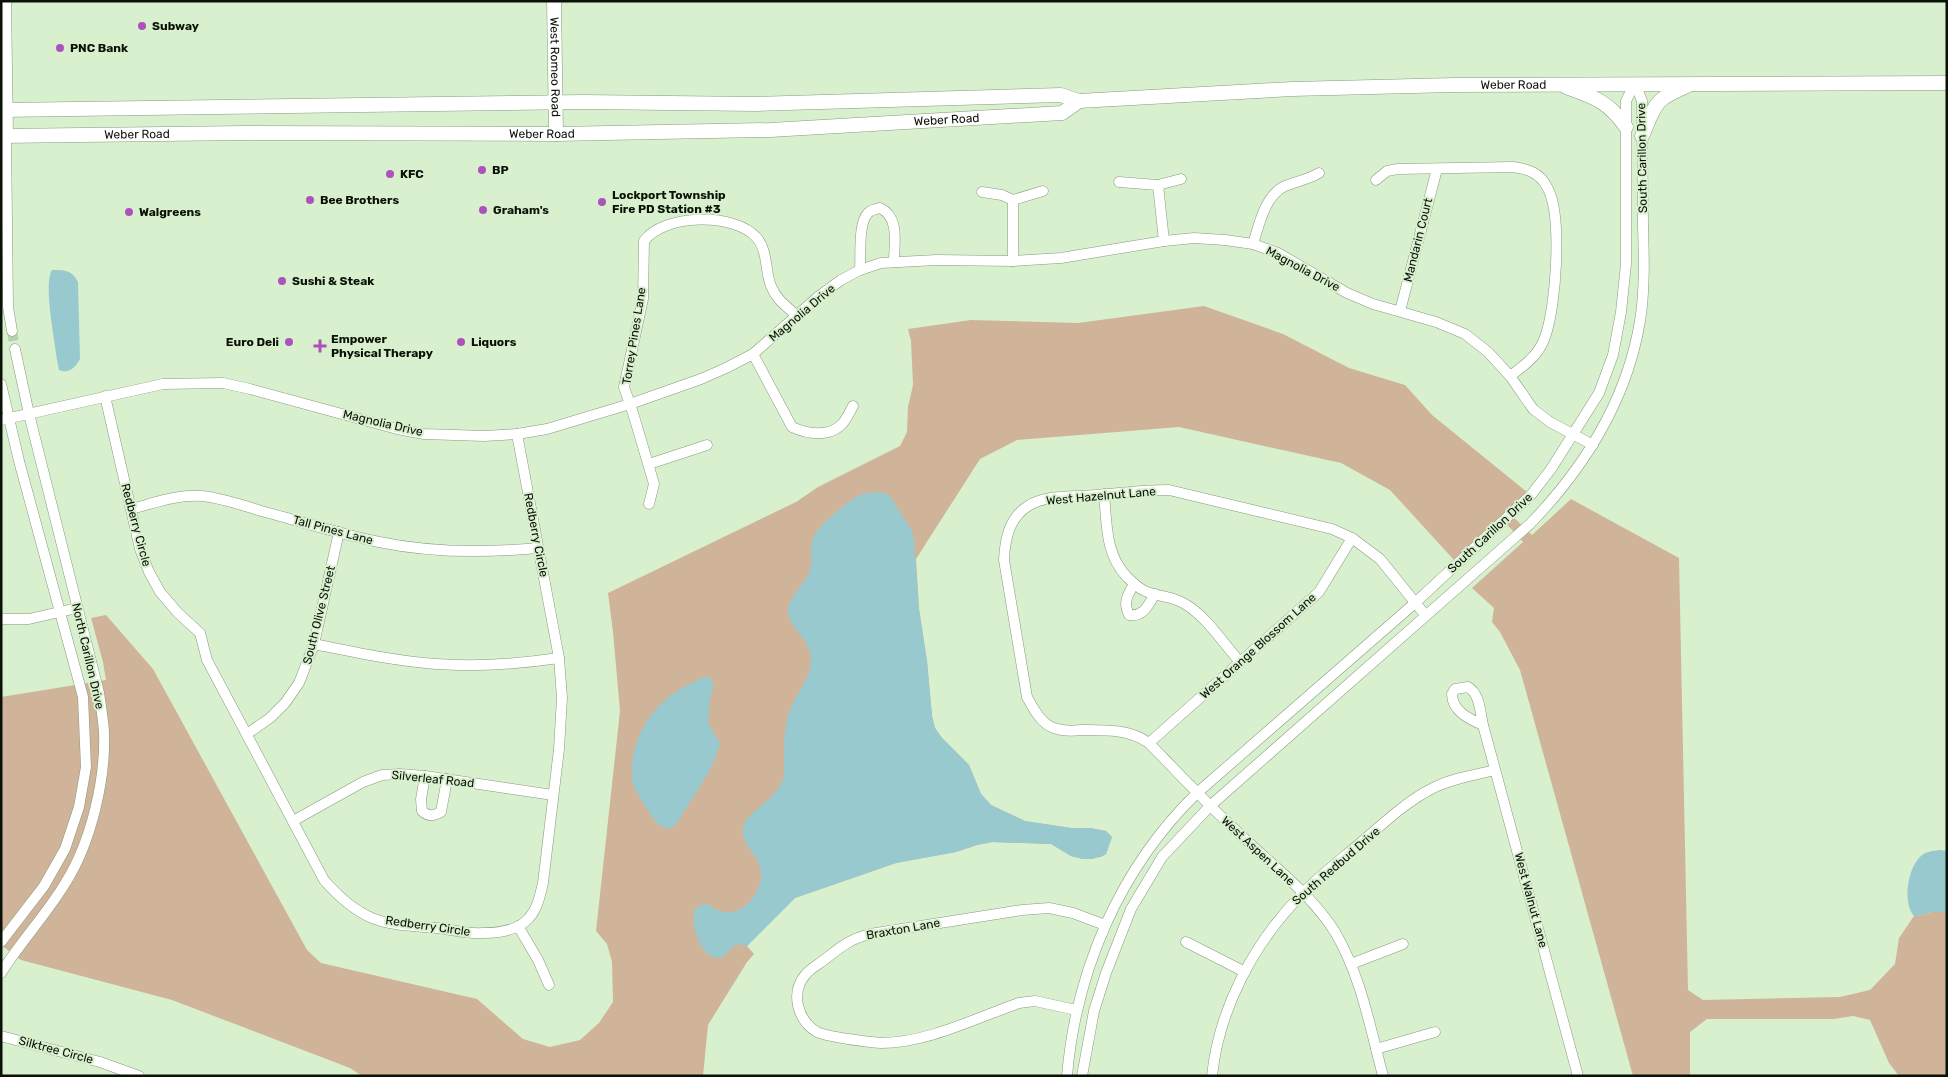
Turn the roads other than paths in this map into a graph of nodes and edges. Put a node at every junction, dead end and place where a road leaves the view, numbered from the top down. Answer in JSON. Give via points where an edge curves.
{"nodes":[{"id":1,"x":4,"y":1,"type":"edge"},
{"id":2,"x":554,"y":1,"type":"edge"},
{"id":3,"x":1635,"y":83,"type":"junction"},
{"id":4,"x":1694,"y":83,"type":"junction"},
{"id":5,"x":1947,"y":83,"type":"edge"},
{"id":6,"x":1559,"y":84,"type":"junction"},
{"id":7,"x":556,"y":102,"type":"junction"},
{"id":8,"x":1079,"y":102,"type":"junction"},
{"id":9,"x":3,"y":110,"type":"edge"},
{"id":10,"x":1626,"y":127,"type":"junction"},
{"id":11,"x":556,"y":134,"type":"junction"},
{"id":12,"x":3,"y":136,"type":"edge"},
{"id":13,"x":1642,"y":136,"type":"junction"},
{"id":14,"x":1436,"y":169,"type":"junction"},
{"id":15,"x":1319,"y":173,"type":"dead end"},
{"id":16,"x":1181,"y":179,"type":"dead end"},
{"id":17,"x":1376,"y":180,"type":"dead end"},
{"id":18,"x":1119,"y":182,"type":"dead end"},
{"id":19,"x":1158,"y":185,"type":"junction"},
{"id":20,"x":1043,"y":191,"type":"dead end"},
{"id":21,"x":982,"y":192,"type":"dead end"},
{"id":22,"x":1013,"y":200,"type":"junction"},
{"id":23,"x":1164,"y":241,"type":"junction"},
{"id":24,"x":1253,"y":244,"type":"junction"},
{"id":25,"x":1013,"y":261,"type":"junction"},
{"id":26,"x":894,"y":262,"type":"junction"},
{"id":27,"x":860,"y":270,"type":"junction"},
{"id":28,"x":1400,"y":311,"type":"junction"},
{"id":29,"x":796,"y":315,"type":"junction"},
{"id":30,"x":12,"y":331,"type":"tunnel mouth"},
{"id":31,"x":15,"y":349,"type":"tunnel mouth"},
{"id":32,"x":752,"y":354,"type":"junction"},
{"id":33,"x":1510,"y":376,"type":"junction"},
{"id":34,"x":1,"y":384,"type":"edge"},
{"id":35,"x":105,"y":396,"type":"junction"},
{"id":36,"x":630,"y":404,"type":"junction"},
{"id":37,"x":853,"y":406,"type":"dead end"},
{"id":38,"x":29,"y":414,"type":"junction"},
{"id":39,"x":5,"y":420,"type":"edge"},
{"id":40,"x":517,"y":434,"type":"junction"},
{"id":41,"x":1574,"y":434,"type":"junction"},
{"id":42,"x":707,"y":445,"type":"dead end"},
{"id":43,"x":1593,"y":445,"type":"junction"},
{"id":44,"x":649,"y":464,"type":"junction"},
{"id":45,"x":1104,"y":494,"type":"junction"},
{"id":46,"x":650,"y":504,"type":"dead end"},
{"id":47,"x":131,"y":509,"type":"junction"},
{"id":48,"x":339,"y":532,"type":"junction"},
{"id":49,"x":1352,"y":538,"type":"junction"},
{"id":50,"x":538,"y":548,"type":"junction"},
{"id":51,"x":1134,"y":584,"type":"junction"},
{"id":52,"x":1155,"y":594,"type":"junction"},
{"id":53,"x":1415,"y":603,"type":"junction"},
{"id":54,"x":77,"y":608,"type":"junction"},
{"id":55,"x":61,"y":612,"type":"junction"},
{"id":56,"x":1426,"y":616,"type":"junction"},
{"id":57,"x":1,"y":619,"type":"edge"},
{"id":58,"x":314,"y":644,"type":"junction"},
{"id":59,"x":559,"y":658,"type":"junction"},
{"id":60,"x":1240,"y":662,"type":"junction"},
{"id":61,"x":1483,"y":725,"type":"dead end"},
{"id":62,"x":247,"y":734,"type":"junction"},
{"id":63,"x":1149,"y":742,"type":"junction"},
{"id":64,"x":1496,"y":770,"type":"junction"},
{"id":65,"x":425,"y":776,"type":"junction"},
{"id":66,"x":447,"y":779,"type":"junction"},
{"id":67,"x":1197,"y":793,"type":"junction"},
{"id":68,"x":553,"y":795,"type":"junction"},
{"id":69,"x":1210,"y":806,"type":"junction"},
{"id":70,"x":293,"y":821,"type":"junction"},
{"id":71,"x":1302,"y":893,"type":"junction"},
{"id":72,"x":1105,"y":925,"type":"junction"},
{"id":73,"x":518,"y":926,"type":"junction"},
{"id":74,"x":1,"y":942,"type":"edge"},
{"id":75,"x":1186,"y":942,"type":"dead end"},
{"id":76,"x":1403,"y":944,"type":"dead end"},
{"id":77,"x":1351,"y":964,"type":"junction"},
{"id":78,"x":1245,"y":972,"type":"junction"},
{"id":79,"x":1,"y":973,"type":"edge"},
{"id":80,"x":549,"y":985,"type":"dead end"},
{"id":81,"x":1076,"y":1010,"type":"junction"},
{"id":82,"x":1435,"y":1032,"type":"dead end"},
{"id":83,"x":1,"y":1036,"type":"edge"},
{"id":84,"x":1376,"y":1049,"type":"junction"},
{"id":85,"x":139,"y":1076,"type":"edge"},
{"id":86,"x":1067,"y":1076,"type":"edge"},
{"id":87,"x":1082,"y":1076,"type":"edge"},
{"id":88,"x":1212,"y":1076,"type":"edge"},
{"id":89,"x":1383,"y":1076,"type":"edge"},
{"id":90,"x":1578,"y":1076,"type":"edge"}],
"edges":[{"from":1,"to":9,"type":"main road"},
{"from":2,"to":7,"type":"main road","name":"West Romeo Road"},
{"from":3,"to":4,"type":"main road","name":"Weber Road"},
{"from":3,"to":6,"type":"main road","name":"Weber Road"},
{"from":3,"to":10,"type":"street","name":"South Carillon Drive","via":[[1626,101]]},
{"from":3,"to":13,"type":"street","name":"South Carillon Drive","via":[[1642,100]]},
{"from":4,"to":5,"type":"main road","name":"Weber Road"},
{"from":4,"to":13,"type":"main road","via":[[1666,94],[1656,103]]},
{"from":6,"to":8,"type":"main road","name":"Weber Road","via":[[1292,89]]},
{"from":6,"to":10,"type":"main road","via":[[1600,100],[1617,114]]},
{"from":7,"to":8,"type":"main road","name":"Weber Road","via":[[756,104],[1061,96]]},
{"from":7,"to":9,"type":"main road","name":"Weber Road"},
{"from":7,"to":11,"type":"main road","name":"West Romeo Road"},
{"from":8,"to":11,"type":"main road","name":"Weber Road","via":[[1062,113],[770,130]]},
{"from":9,"to":12,"type":"main road"},
{"from":10,"to":41,"type":"street","name":"South Carillon Drive","via":[[1626,264],[1621,312],[1613,355],[1599,393]]},
{"from":11,"to":12,"type":"main road","name":"Weber Road"},
{"from":12,"to":30,"type":"street","via":[[8,306]]},
{"from":13,"to":43,"type":"street","name":"South Carillon Drive","via":[[1644,268],[1640,320],[1627,376],[1608,421]]},
{"from":14,"to":17,"type":"street","via":[[1387,171]]},
{"from":14,"to":28,"type":"street","name":"Mandarin Court"},
{"from":14,"to":33,"type":"street","via":[[1528,169],[1539,176],[1554,201],[1555,273],[1546,337],[1532,360]]},
{"from":15,"to":24,"type":"street","via":[[1284,187],[1274,195],[1265,209]]},
{"from":16,"to":19,"type":"street"},
{"from":18,"to":19,"type":"street"},
{"from":19,"to":23,"type":"street"},
{"from":20,"to":22,"type":"street"},
{"from":21,"to":22,"type":"street"},
{"from":22,"to":25,"type":"street"},
{"from":23,"to":24,"type":"street","name":"Magnolia Drive","via":[[1194,238]]},
{"from":23,"to":25,"type":"street","name":"Magnolia Drive","via":[[1061,258]]},
{"from":24,"to":28,"type":"street","name":"Magnolia Drive","via":[[1278,253],[1347,293]]},
{"from":25,"to":26,"type":"street","name":"Magnolia Drive"},
{"from":26,"to":27,"type":"street","name":"Magnolia Drive"},
{"from":26,"to":27,"type":"street","via":[[894,224],[891,216],[880,208],[867,214],[862,227]]},
{"from":27,"to":29,"type":"street","name":"Magnolia Drive","via":[[841,280]]},
{"from":28,"to":33,"type":"street","name":"Magnolia Drive","via":[[1465,334],[1488,352]]},
{"from":29,"to":32,"type":"street","name":"Magnolia Drive"},
{"from":29,"to":36,"type":"street","name":"Torrey Pines Lane","via":[[776,297],[764,254],[758,239],[750,232],[735,225],[702,219],[657,229],[644,241],[643,299],[624,387]]},
{"from":31,"to":38,"type":"street","name":"North Carillon Drive"},
{"from":32,"to":36,"type":"street","name":"Magnolia Drive","via":[[701,379]]},
{"from":32,"to":37,"type":"street","via":[[792,427],[812,434],[825,433],[842,425]]},
{"from":33,"to":41,"type":"street","name":"Magnolia Drive","via":[[1533,409]]},
{"from":34,"to":39,"type":"street","name":"North Carillon Drive"},
{"from":35,"to":38,"type":"street","name":"Magnolia Drive"},
{"from":35,"to":40,"type":"street","name":"Magnolia Drive","via":[[163,384],[223,383],[424,434]]},
{"from":35,"to":47,"type":"street","name":"Redberry Circle"},
{"from":36,"to":40,"type":"street","name":"Magnolia Drive"},
{"from":36,"to":44,"type":"street","name":"Torrey Pines Lane"},
{"from":38,"to":39,"type":"street","name":"Magnolia Drive"},
{"from":38,"to":54,"type":"street","name":"North Carillon Drive"},
{"from":39,"to":55,"type":"street","name":"North Carillon Drive"},
{"from":40,"to":50,"type":"street","name":"Redberry Circle"},
{"from":41,"to":43,"type":"street","name":"Magnolia Drive"},
{"from":41,"to":53,"type":"street","name":"South Carillon Drive","via":[[1531,495]]},
{"from":42,"to":44,"type":"street"},
{"from":43,"to":56,"type":"street","name":"South Carillon Drive","via":[[1557,496],[1530,524]]},
{"from":44,"to":46,"type":"street","name":"Torrey Pines Lane","via":[[654,484]]},
{"from":45,"to":49,"type":"street","name":"West Hazelnut Lane","via":[[1169,490],[1332,529]]},
{"from":45,"to":51,"type":"street","via":[[1110,548],[1118,565]]},
{"from":45,"to":63,"type":"street","name":"West Hazelnut Lane","via":[[1046,499],[1028,506],[1008,530],[1004,560],[1027,696],[1043,722],[1054,728],[1126,733]]},
{"from":47,"to":48,"type":"street","name":"Tall Pines Lane","via":[[178,497],[202,496]]},
{"from":47,"to":62,"type":"street","name":"Redberry Circle","via":[[149,572],[160,592],[200,633],[207,660]]},
{"from":48,"to":50,"type":"street","name":"Tall Pines Lane","via":[[444,551]]},
{"from":48,"to":58,"type":"street","name":"South Olive Street"},
{"from":49,"to":53,"type":"street","name":"West Hazelnut Lane","via":[[1380,559]]},
{"from":49,"to":60,"type":"street","name":"West Orange Blossom Lane","via":[[1319,592]]},
{"from":50,"to":59,"type":"street","name":"Redberry Circle"},
{"from":51,"to":52,"type":"street"},
{"from":51,"to":52,"type":"street","via":[[1125,599],[1129,614],[1139,615]]},
{"from":52,"to":60,"type":"street","via":[[1172,597],[1201,616]]},
{"from":53,"to":56,"type":"street","name":"West Hazelnut Lane"},
{"from":53,"to":67,"type":"street","name":"South Carillon Drive"},
{"from":54,"to":55,"type":"street"},
{"from":54,"to":79,"type":"street","name":"North Carillon Drive","via":[[99,693],[104,733],[95,810],[83,847],[66,882]]},
{"from":55,"to":57,"type":"street","via":[[29,619]]},
{"from":55,"to":74,"type":"street","name":"North Carillon Drive","via":[[83,697],[86,767],[82,791],[65,849],[44,886]]},
{"from":56,"to":69,"type":"street","name":"South Carillon Drive"},
{"from":58,"to":59,"type":"street","via":[[436,664],[505,664]]},
{"from":58,"to":62,"type":"street","name":"South Olive Street","via":[[299,683],[285,703]]},
{"from":59,"to":68,"type":"street","name":"Redberry Circle","via":[[562,698]]},
{"from":60,"to":63,"type":"street","name":"West Orange Blossom Lane"},
{"from":61,"to":64,"type":"street","name":"West Walnut Lane"},
{"from":62,"to":70,"type":"street","name":"Redberry Circle"},
{"from":63,"to":67,"type":"street","name":"West Hazelnut Lane"},
{"from":64,"to":71,"type":"street","name":"South Redbud Drive","via":[[1459,778],[1412,800]]},
{"from":64,"to":90,"type":"street","name":"West Walnut Lane"},
{"from":65,"to":66,"type":"street","name":"Silverleaf Road"},
{"from":65,"to":66,"type":"street","via":[[422,811],[433,816],[441,812]]},
{"from":65,"to":70,"type":"street","name":"Silverleaf Road","via":[[382,775],[363,782]]},
{"from":66,"to":68,"type":"street","name":"Silverleaf Road"},
{"from":67,"to":69,"type":"street","name":"West Aspen Lane"},
{"from":67,"to":72,"type":"street","name":"South Carillon Drive","via":[[1173,816],[1146,852]]},
{"from":68,"to":73,"type":"street","name":"Redberry Circle","via":[[538,905],[529,919]]},
{"from":69,"to":71,"type":"street","name":"West Aspen Lane"},
{"from":69,"to":87,"type":"street","name":"South Carillon Drive","via":[[1162,857],[1131,909],[1106,973],[1092,1021]]},
{"from":70,"to":73,"type":"street","name":"Redberry Circle","via":[[324,880],[338,896],[374,919],[481,934]]},
{"from":71,"to":77,"type":"street","name":"West Aspen Lane","via":[[1335,932]]},
{"from":71,"to":78,"type":"street","name":"South Redbud Drive","via":[[1266,937]]},
{"from":72,"to":81,"type":"street","name":"South Carillon Drive"},
{"from":72,"to":81,"type":"street","name":"Braxton Lane","via":[[1049,908],[870,934],[852,939],[806,974],[796,994],[800,1014],[818,1032],[879,1043],[922,1038],[1019,1003],[1035,1001]]},
{"from":73,"to":80,"type":"street"},
{"from":75,"to":78,"type":"street"},
{"from":76,"to":77,"type":"street"},
{"from":77,"to":84,"type":"street","name":"West Aspen Lane"},
{"from":78,"to":88,"type":"street","name":"South Redbud Drive","via":[[1220,1031]]},
{"from":81,"to":86,"type":"street","name":"South Carillon Drive"},
{"from":82,"to":84,"type":"street"},
{"from":83,"to":85,"type":"street","name":"Silktree Circle","via":[[100,1062]]},
{"from":84,"to":89,"type":"street","name":"West Aspen Lane"}]}
